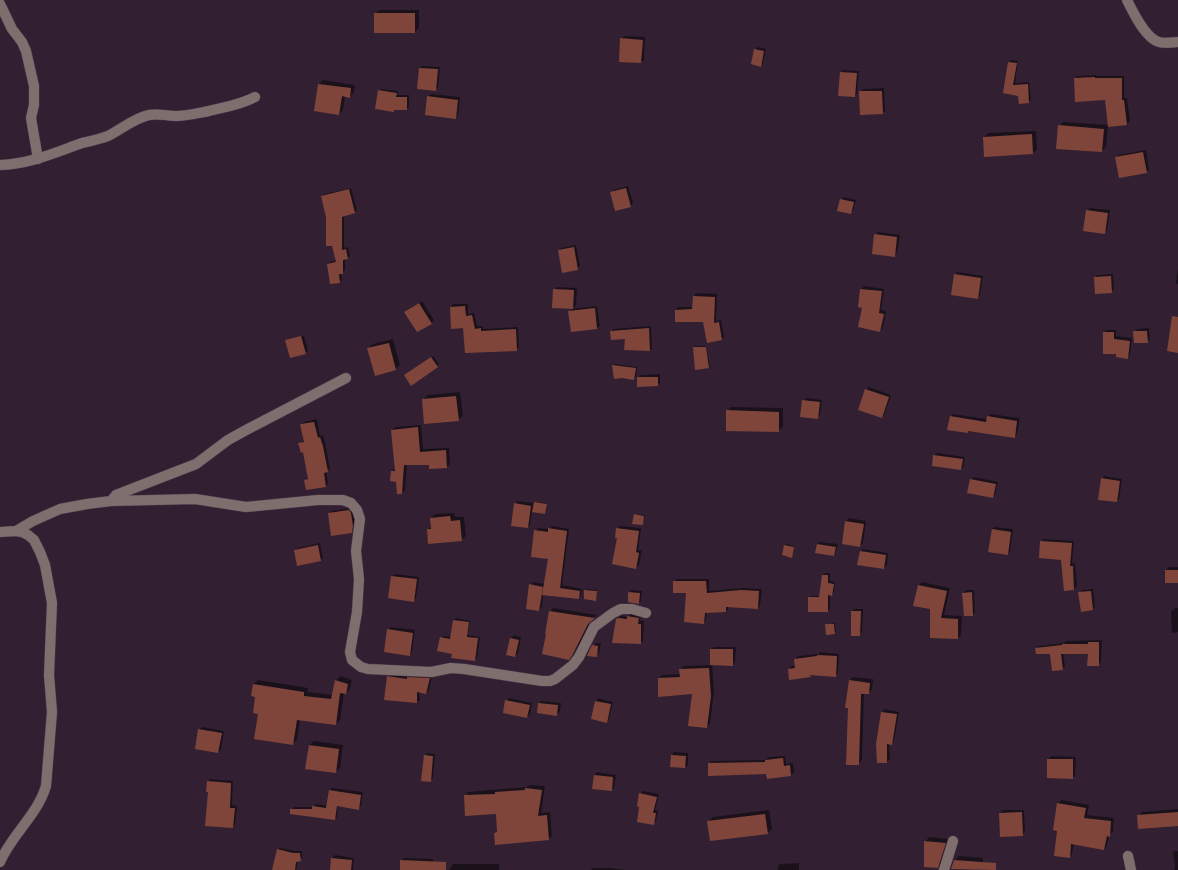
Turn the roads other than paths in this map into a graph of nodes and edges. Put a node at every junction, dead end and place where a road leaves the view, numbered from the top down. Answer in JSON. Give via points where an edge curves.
{"nodes":[{"id":1,"x":1127,"y":0,"type":"edge"},
{"id":2,"x":0,"y":4,"type":"edge"},
{"id":3,"x":1178,"y":42,"type":"edge"},
{"id":4,"x":255,"y":97,"type":"dead end"},
{"id":5,"x":38,"y":159,"type":"junction"},
{"id":6,"x":0,"y":164,"type":"edge"},
{"id":7,"x":346,"y":378,"type":"dead end"},
{"id":8,"x":111,"y":501,"type":"junction"},
{"id":9,"x":16,"y":531,"type":"junction"},
{"id":10,"x":0,"y":532,"type":"edge"},
{"id":11,"x":646,"y":613,"type":"dead end"},
{"id":12,"x":953,"y":841,"type":"dead end"},
{"id":13,"x":1128,"y":856,"type":"dead end"},
{"id":14,"x":0,"y":862,"type":"edge"},
{"id":15,"x":944,"y":870,"type":"edge"},
{"id":16,"x":1131,"y":870,"type":"edge"}],
"edges":[{"from":1,"to":3,"type":"street","via":[[1141,27],[1158,42]]},
{"from":2,"to":5,"type":"street","via":[[26,50],[34,86],[31,118]]},
{"from":4,"to":5,"type":"street","via":[[235,106],[186,116],[150,114],[106,137]]},
{"from":5,"to":6,"type":"street"},
{"from":7,"to":8,"type":"street","via":[[228,440],[196,464],[116,495]]},
{"from":8,"to":9,"type":"street","via":[[60,509]]},
{"from":8,"to":11,"type":"street","via":[[195,499],[246,506],[318,500],[343,500],[351,503],[360,519],[356,551],[359,579],[357,612],[350,652],[356,664],[368,668],[431,672],[452,668],[542,682],[550,681],[573,665],[594,627],[613,613],[620,609]]},
{"from":9,"to":10,"type":"street"},
{"from":9,"to":14,"type":"street","via":[[34,540],[45,565],[52,603],[49,675],[52,712],[44,794],[27,822],[12,839]]},
{"from":12,"to":15,"type":"street"},
{"from":13,"to":16,"type":"street"}]}
